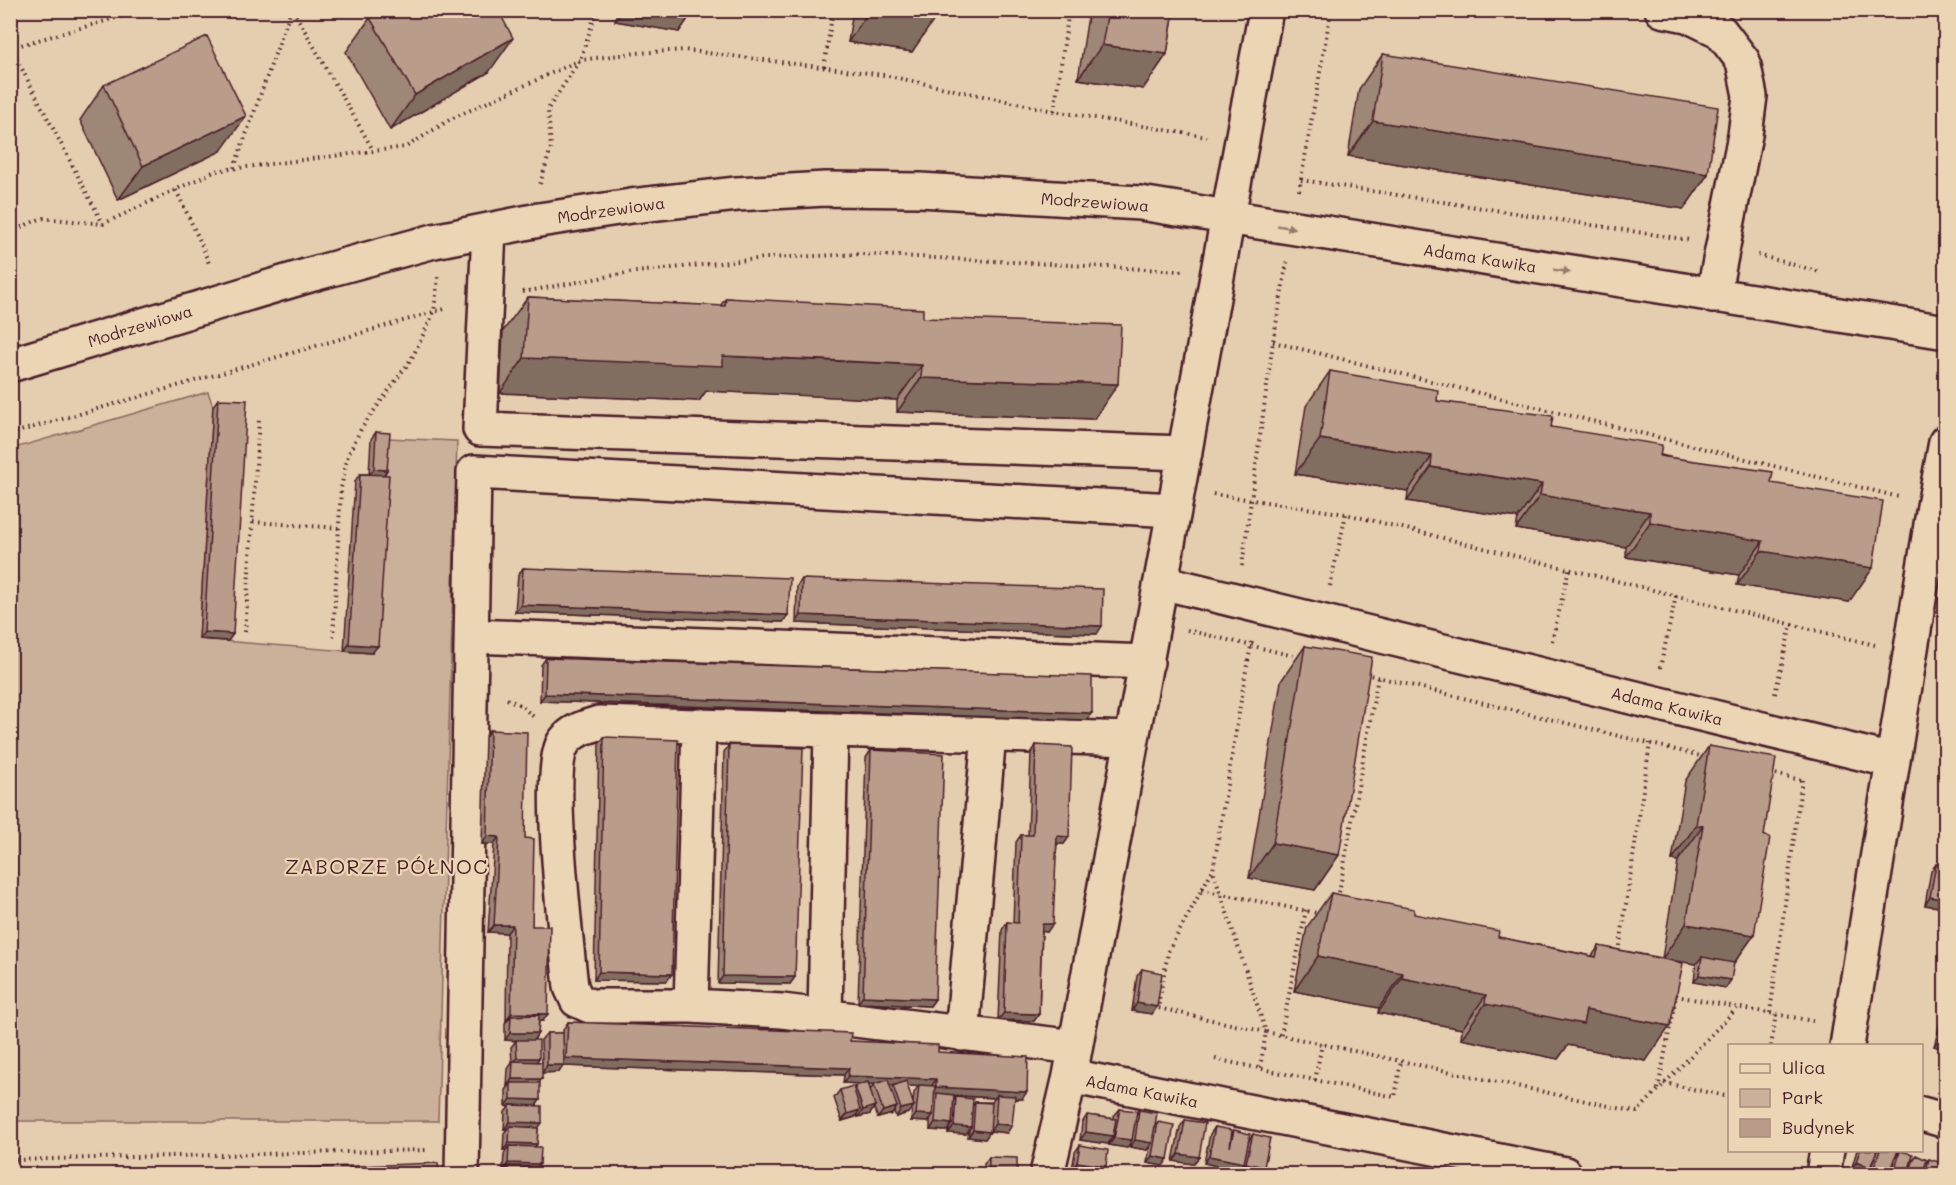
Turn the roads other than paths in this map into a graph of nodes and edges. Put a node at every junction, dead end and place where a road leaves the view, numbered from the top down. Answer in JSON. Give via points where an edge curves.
{"nodes":[{"id":1,"x":1266,"y":10,"type":"edge"},
{"id":2,"x":1662,"y":10,"type":"edge"},
{"id":3,"x":1228,"y":218,"type":"junction"},
{"id":4,"x":489,"y":230,"type":"junction"},
{"id":5,"x":1713,"y":296,"type":"junction"},
{"id":6,"x":1946,"y":332,"type":"edge"},
{"id":7,"x":10,"y":365,"type":"edge"},
{"id":8,"x":1946,"y":442,"type":"edge"},
{"id":9,"x":1185,"y":453,"type":"junction"},
{"id":10,"x":1174,"y":510,"type":"junction"},
{"id":11,"x":1161,"y":582,"type":"junction"},
{"id":12,"x":472,"y":636,"type":"junction"},
{"id":13,"x":1147,"y":662,"type":"junction"},
{"id":14,"x":699,"y":725,"type":"junction"},
{"id":15,"x":831,"y":730,"type":"junction"},
{"id":16,"x":989,"y":735,"type":"junction"},
{"id":17,"x":1132,"y":739,"type":"junction"},
{"id":18,"x":1893,"y":761,"type":"junction"},
{"id":19,"x":691,"y":1006,"type":"junction"},
{"id":20,"x":825,"y":1015,"type":"junction"},
{"id":21,"x":962,"y":1034,"type":"junction"},
{"id":22,"x":1849,"y":1036,"type":"edge"},
{"id":23,"x":1073,"y":1062,"type":"junction"},
{"id":24,"x":1923,"y":1114,"type":"edge"},
{"id":25,"x":1946,"y":1121,"type":"edge"},
{"id":26,"x":1827,"y":1152,"type":"edge"},
{"id":27,"x":462,"y":1162,"type":"edge"},
{"id":28,"x":1047,"y":1174,"type":"edge"},
{"id":29,"x":1565,"y":1174,"type":"edge"},
{"id":30,"x":1823,"y":1174,"type":"edge"}],
"edges":[{"from":1,"to":3,"type":"street"},
{"from":2,"to":5,"type":"street","via":[[1687,15],[1720,31],[1743,61],[1750,96]]},
{"from":3,"to":4,"type":"street","name":"Modrzewiowa","via":[[1140,203],[920,190],[825,189],[631,206]]},
{"from":3,"to":5,"type":"street","name":"Adama Kawika","one_way":true},
{"from":3,"to":9,"type":"street"},
{"from":4,"to":7,"type":"street","name":"Modrzewiowa","via":[[434,241],[302,278]]},
{"from":4,"to":9,"type":"street","via":[[480,429]]},
{"from":5,"to":6,"type":"street","name":"Adama Kawika"},
{"from":8,"to":18,"type":"street"},
{"from":9,"to":10,"type":"street"},
{"from":10,"to":11,"type":"street"},
{"from":10,"to":12,"type":"street","via":[[474,472]]},
{"from":11,"to":13,"type":"street"},
{"from":11,"to":18,"type":"street","name":"Adama Kawika"},
{"from":12,"to":13,"type":"street"},
{"from":12,"to":27,"type":"street"},
{"from":13,"to":17,"type":"street"},
{"from":14,"to":15,"type":"street"},
{"from":14,"to":19,"type":"street"},
{"from":14,"to":19,"type":"street","name":"Adama Kawika","via":[[599,723],[576,730],[563,742],[557,762],[557,811],[571,987],[577,1000],[590,1006]]},
{"from":15,"to":16,"type":"street"},
{"from":15,"to":20,"type":"street"},
{"from":16,"to":17,"type":"street"},
{"from":16,"to":21,"type":"street"},
{"from":17,"to":23,"type":"street"},
{"from":18,"to":22,"type":"street"},
{"from":19,"to":20,"type":"street","name":"Adama Kawika"},
{"from":20,"to":21,"type":"street","name":"Adama Kawika"},
{"from":21,"to":23,"type":"street","name":"Adama Kawika"},
{"from":23,"to":28,"type":"street"},
{"from":23,"to":29,"type":"street","name":"Adama Kawika"},
{"from":24,"to":25,"type":"street"},
{"from":26,"to":30,"type":"street"}]}
